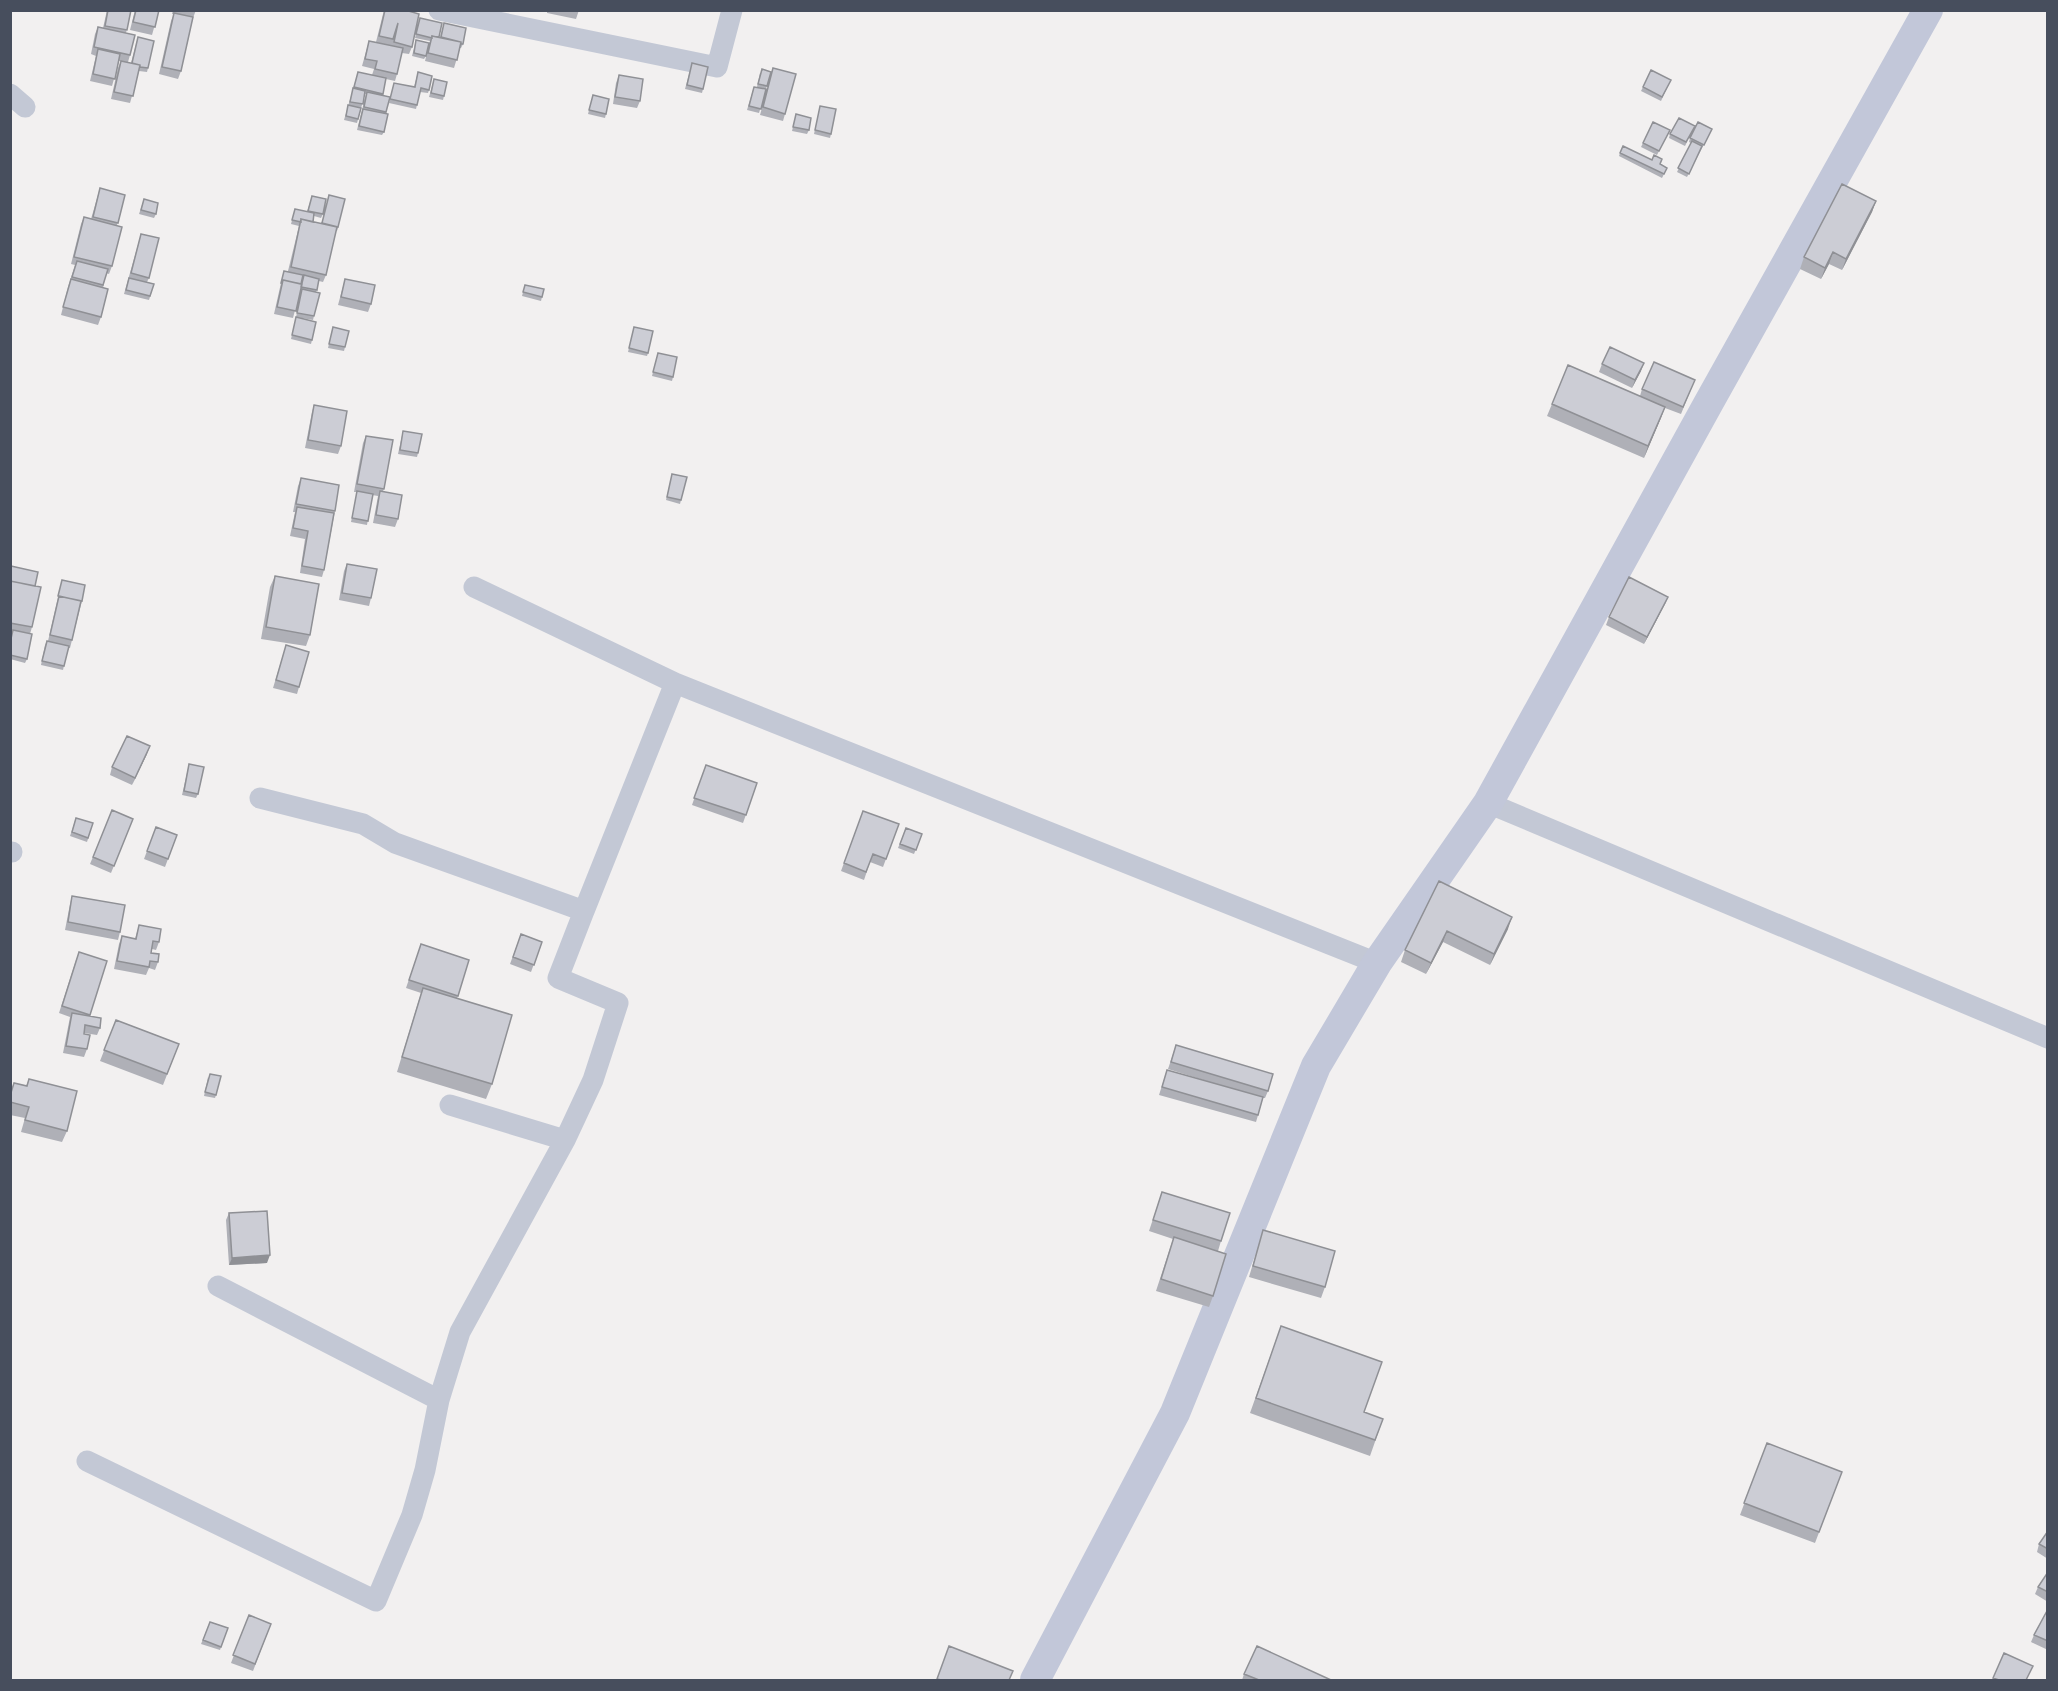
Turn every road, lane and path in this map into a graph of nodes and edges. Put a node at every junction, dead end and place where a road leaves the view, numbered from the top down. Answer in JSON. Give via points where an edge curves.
{"nodes":[{"id":1,"x":440,"y":10,"type":"edge"},
{"id":2,"x":732,"y":10,"type":"edge"},
{"id":3,"x":1928,"y":10,"type":"edge"},
{"id":4,"x":474,"y":587,"type":"dead end"},
{"id":5,"x":675,"y":683,"type":"junction"},
{"id":6,"x":260,"y":798,"type":"dead end"},
{"id":7,"x":1488,"y":803,"type":"junction"},
{"id":8,"x":584,"y":911,"type":"junction"},
{"id":9,"x":1377,"y":963,"type":"junction"},
{"id":10,"x":2048,"y":1038,"type":"edge"},
{"id":11,"x":450,"y":1105,"type":"dead end"},
{"id":12,"x":565,"y":1140,"type":"junction"},
{"id":13,"x":219,"y":1286,"type":"dead end"},
{"id":14,"x":439,"y":1400,"type":"junction"},
{"id":15,"x":87,"y":1461,"type":"dead end"},
{"id":16,"x":1035,"y":1680,"type":"edge"}],
"edges":[{"from":1,"to":2,"type":"street","via":[[717,67]]},
{"from":3,"to":7,"type":"street"},
{"from":4,"to":5,"type":"street"},
{"from":5,"to":8,"type":"street"},
{"from":5,"to":9,"type":"street"},
{"from":6,"to":8,"type":"street","via":[[363,824],[395,843]]},
{"from":7,"to":9,"type":"street"},
{"from":7,"to":10,"type":"street"},
{"from":8,"to":12,"type":"street","via":[[558,978],[618,1003],[593,1080]]},
{"from":9,"to":16,"type":"street","via":[[1316,1066],[1175,1413]]},
{"from":11,"to":12,"type":"street"},
{"from":12,"to":14,"type":"street","via":[[460,1332]]},
{"from":13,"to":14,"type":"street"},
{"from":14,"to":15,"type":"street","via":[[412,1515],[376,1601]]}]}
